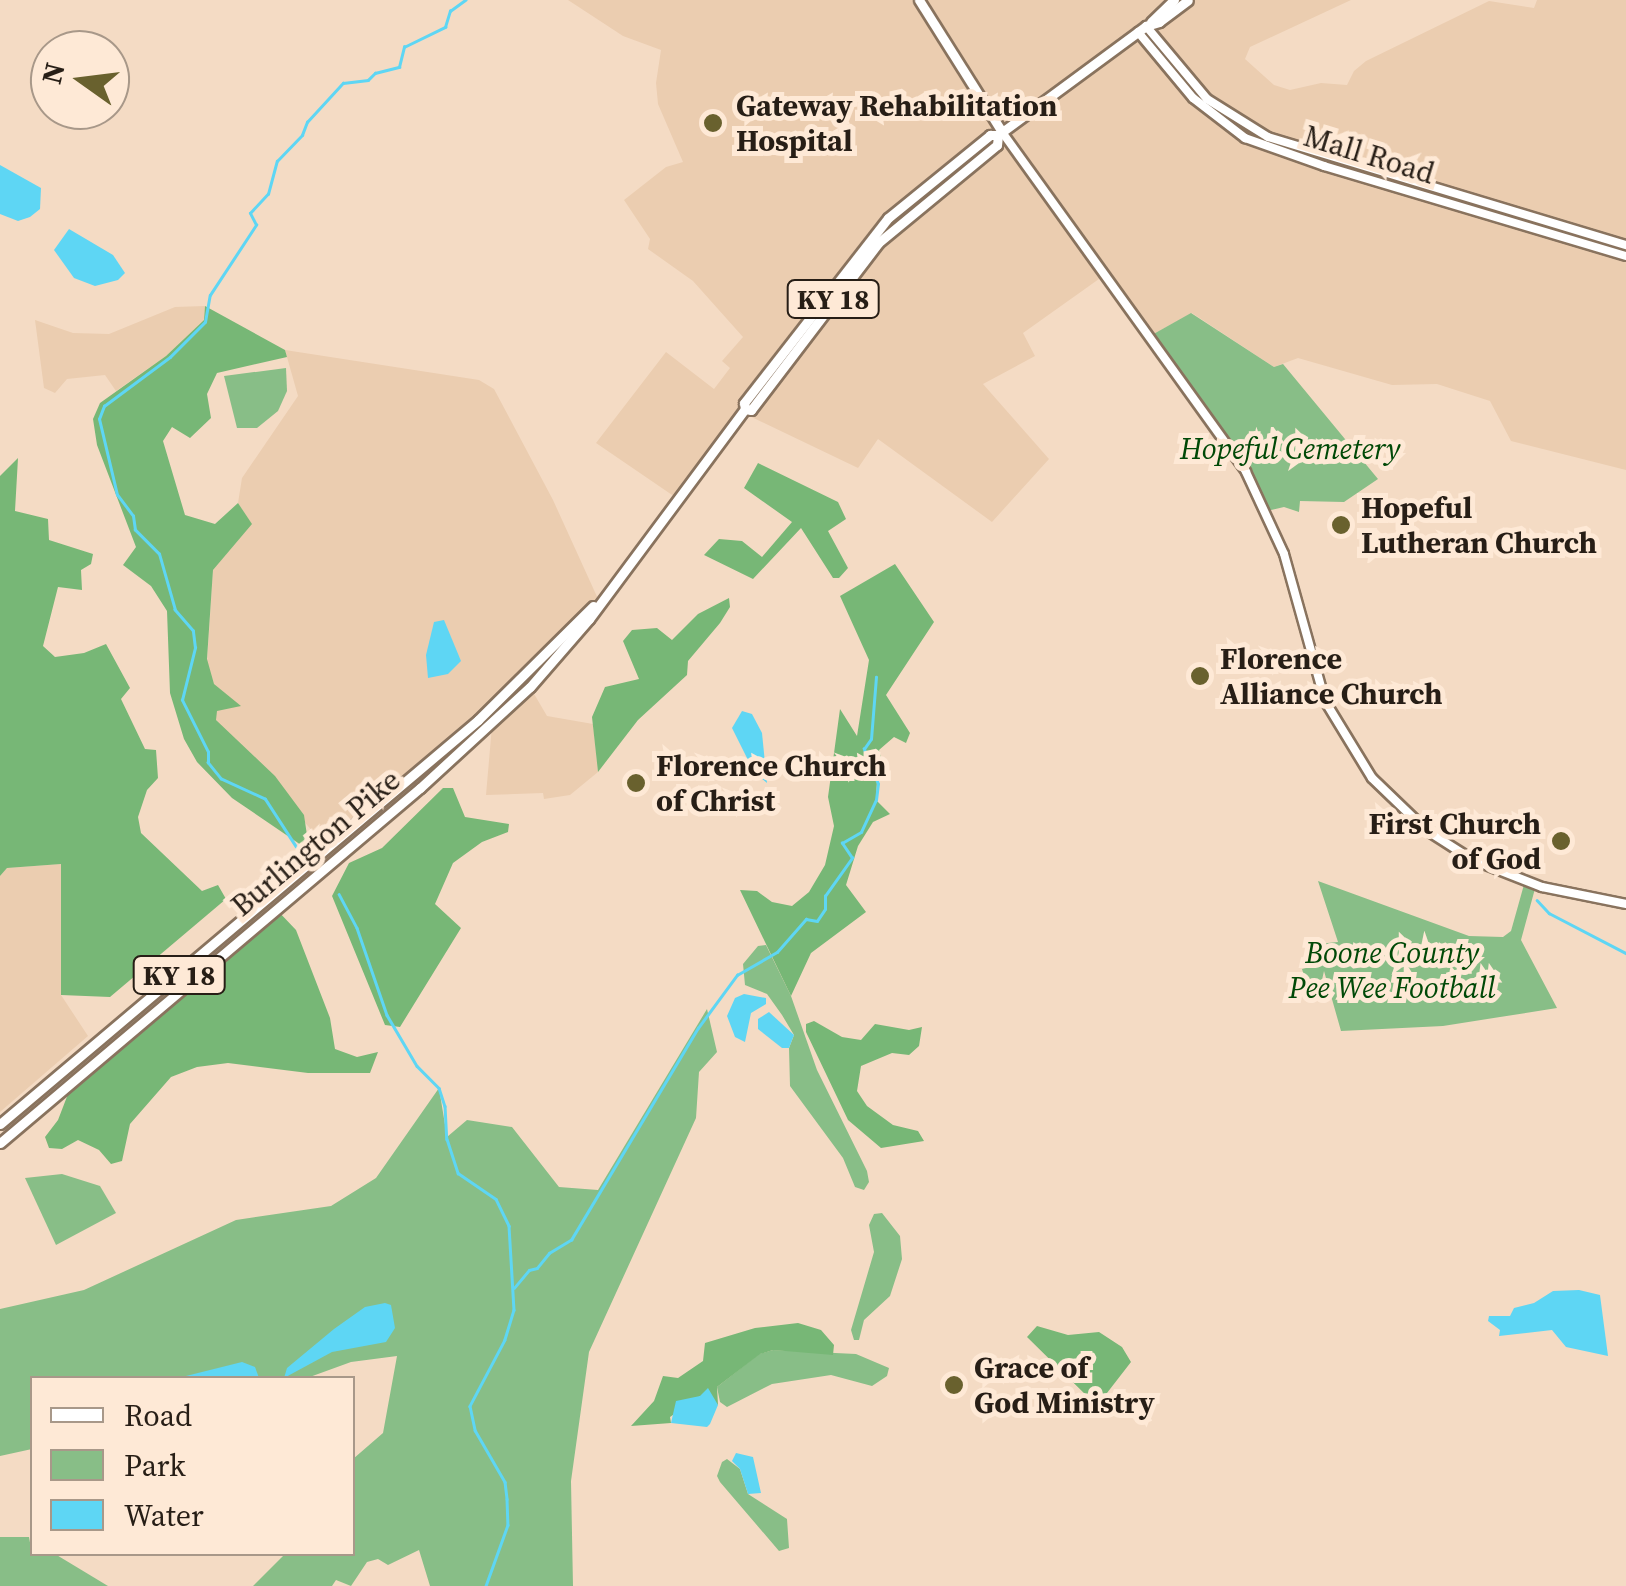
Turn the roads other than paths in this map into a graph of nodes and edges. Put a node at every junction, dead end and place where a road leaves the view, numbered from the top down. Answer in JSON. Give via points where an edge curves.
{"nodes":[{"id":1,"x":919,"y":0,"type":"edge"},
{"id":2,"x":1174,"y":0,"type":"edge"},
{"id":3,"x":1188,"y":0,"type":"edge"},
{"id":4,"x":1145,"y":26,"type":"junction"},
{"id":5,"x":1000,"y":134,"type":"junction"},
{"id":6,"x":1626,"y":246,"type":"edge"},
{"id":7,"x":1626,"y":256,"type":"edge"},
{"id":8,"x":599,"y":601,"type":"junction"},
{"id":9,"x":1626,"y":904,"type":"edge"},
{"id":10,"x":0,"y":1124,"type":"edge"},
{"id":11,"x":0,"y":1143,"type":"edge"}],
"edges":[{"from":1,"to":5,"type":"main road"},
{"from":2,"to":4,"type":"main road","name":"Burlington Pike","number":"KY 18"},
{"from":3,"to":4,"type":"main road","name":"Burlington Pike","number":"KY 18"},
{"from":4,"to":5,"type":"main road","name":"Burlington Pike","number":"KY 18"},
{"from":4,"to":6,"type":"main road","name":"Mall Road","via":[[1207,98],[1268,137]]},
{"from":4,"to":7,"type":"main road","name":"Mall Road","via":[[1192,98],[1246,138]]},
{"from":5,"to":8,"type":"main road","name":"Burlington Pike","number":"KY 18","via":[[997,144],[878,244]]},
{"from":5,"to":9,"type":"main road","via":[[1254,485],[1284,554],[1320,687],[1372,778],[1426,830],[1473,860],[1542,886]]},
{"from":8,"to":10,"type":"main road","name":"Burlington Pike","number":"KY 18","via":[[478,720]]},
{"from":8,"to":11,"type":"main road","name":"Burlington Pike","number":"KY 18","via":[[492,726]]}]}
